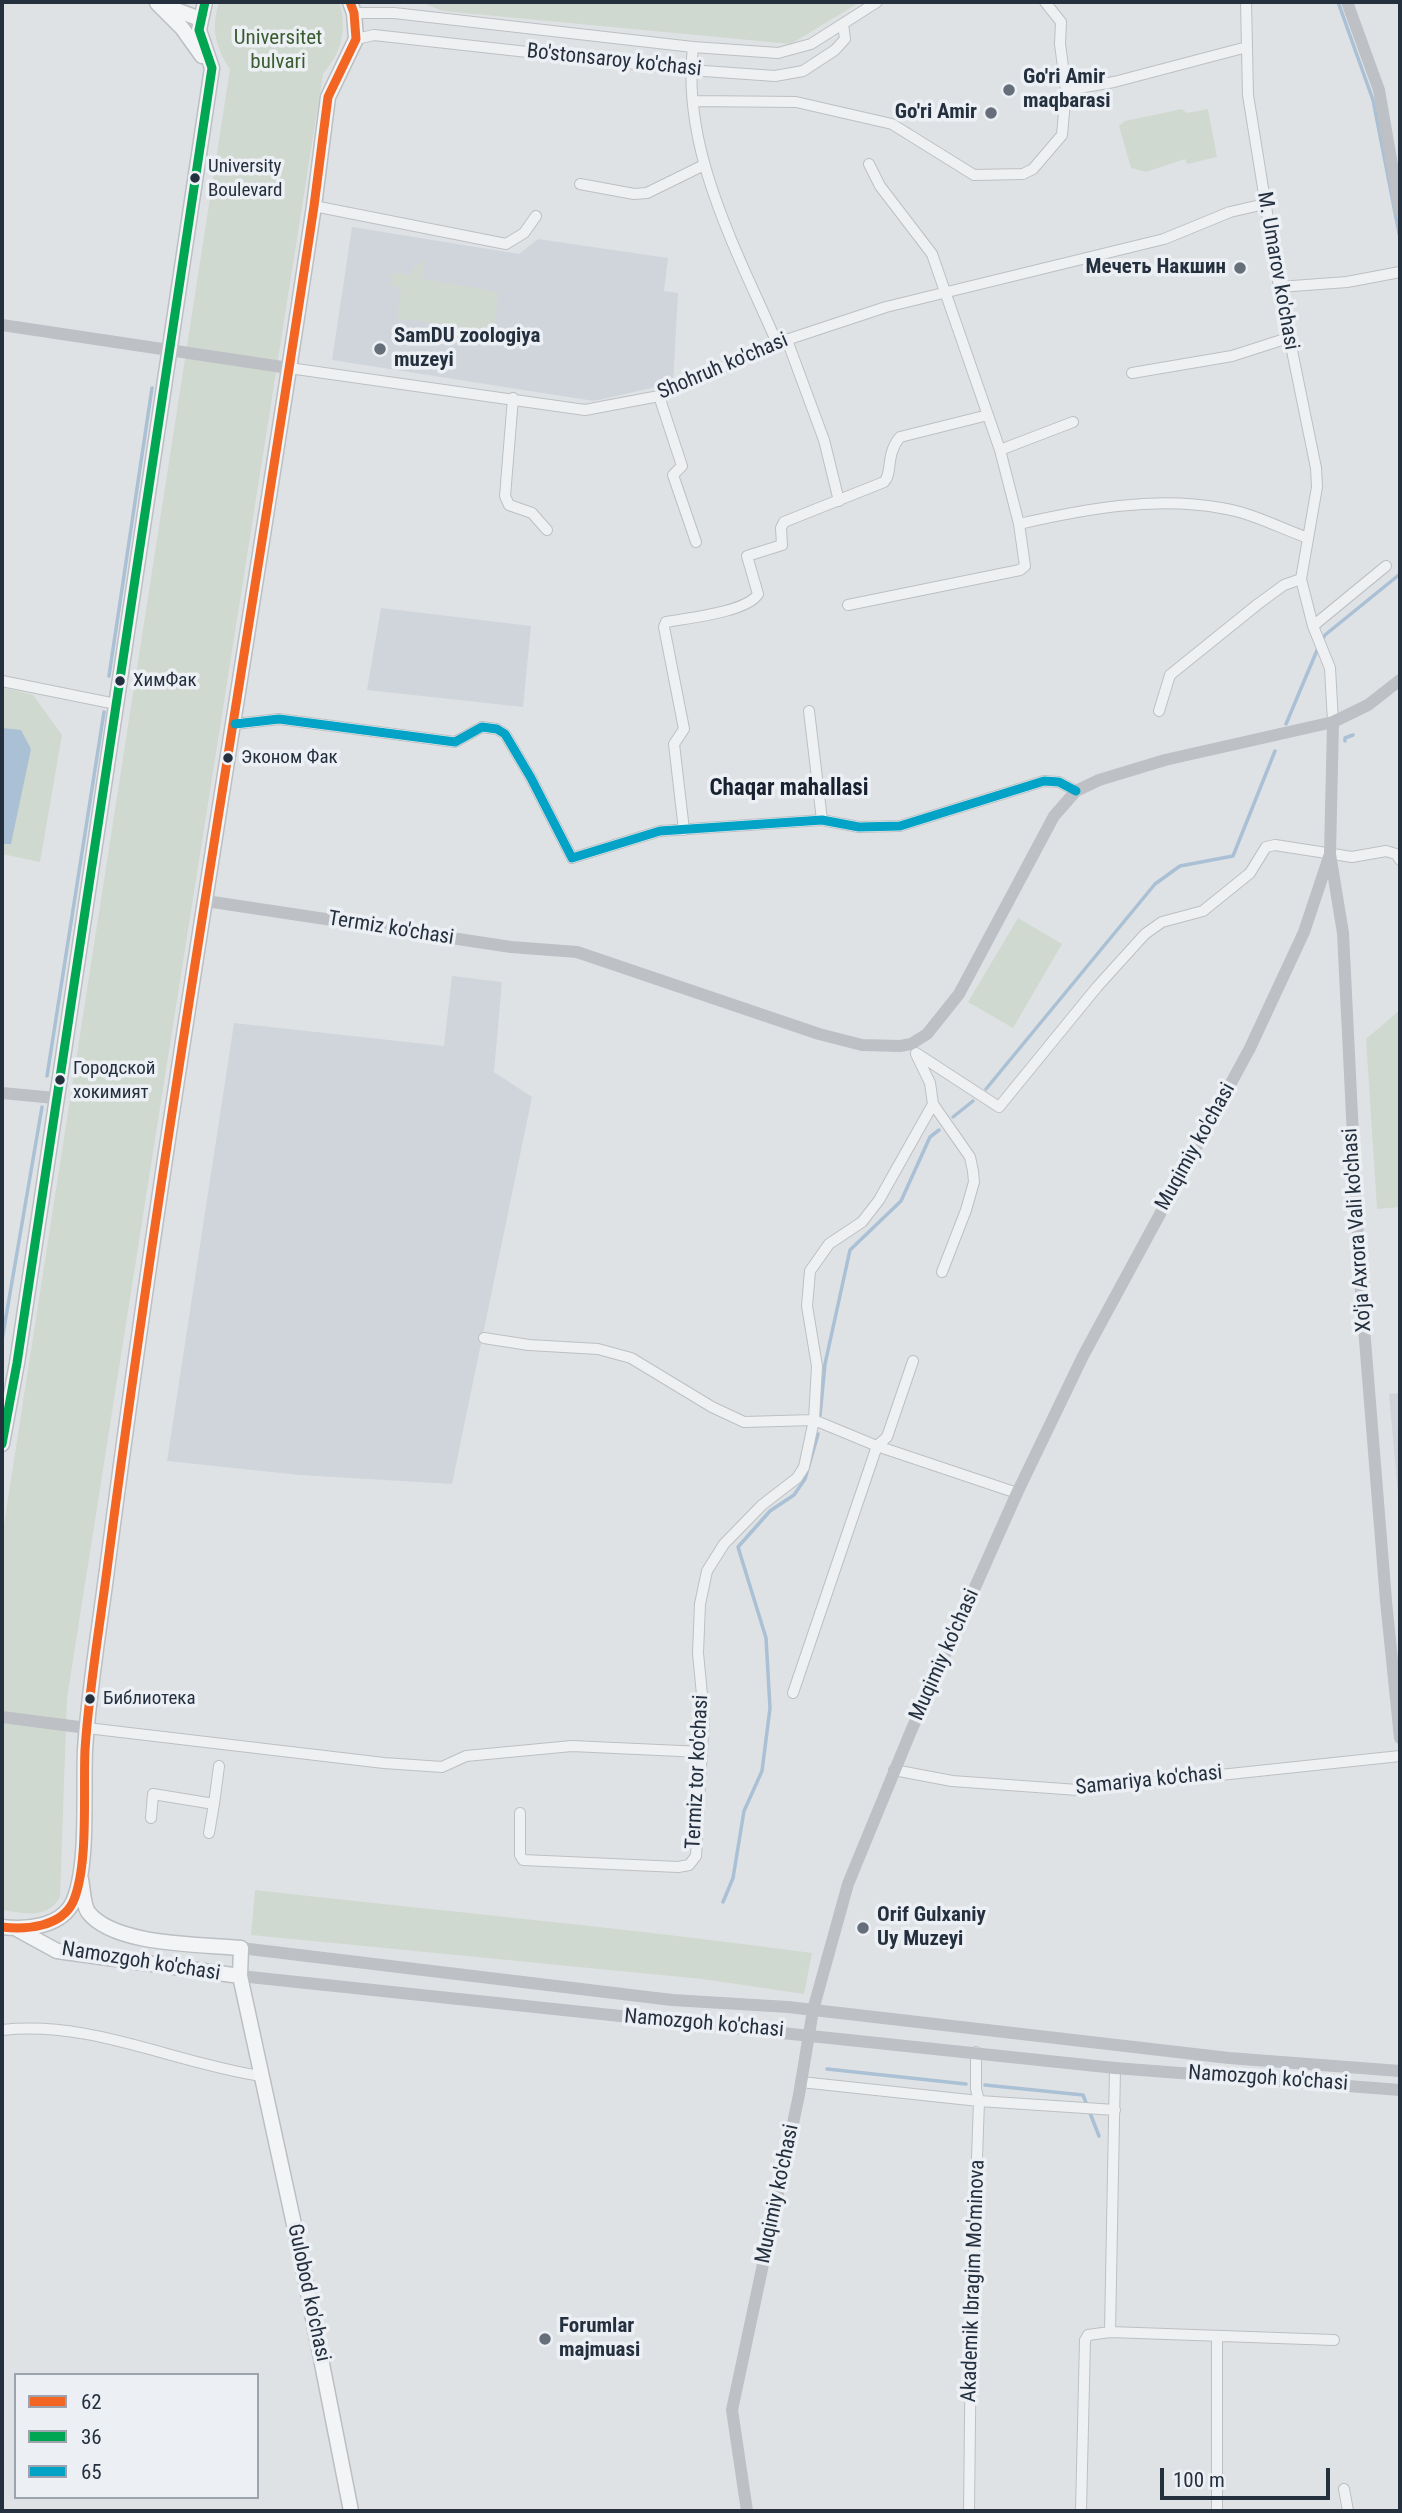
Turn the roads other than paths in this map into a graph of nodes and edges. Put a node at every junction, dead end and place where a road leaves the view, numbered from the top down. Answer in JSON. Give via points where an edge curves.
{"nodes":[{"id":1,"x":154,"y":2,"type":"edge"},
{"id":2,"x":205,"y":2,"type":"edge"},
{"id":3,"x":877,"y":2,"type":"edge"},
{"id":4,"x":1045,"y":2,"type":"edge"},
{"id":5,"x":1246,"y":2,"type":"edge"},
{"id":6,"x":1347,"y":2,"type":"edge"},
{"id":7,"x":351,"y":5,"type":"edge"},
{"id":8,"x":200,"y":19,"type":"junction"},
{"id":9,"x":843,"y":24,"type":"junction"},
{"id":10,"x":356,"y":39,"type":"junction"},
{"id":11,"x":693,"y":47,"type":"junction"},
{"id":12,"x":1247,"y":47,"type":"junction"},
{"id":13,"x":212,"y":68,"type":"junction"},
{"id":14,"x":690,"y":71,"type":"junction"},
{"id":15,"x":1066,"y":90,"type":"junction"},
{"id":16,"x":694,"y":101,"type":"junction"},
{"id":17,"x":869,"y":164,"type":"dead end"},
{"id":18,"x":704,"y":165,"type":"junction"},
{"id":19,"x":580,"y":184,"type":"dead end"},
{"id":20,"x":1265,"y":204,"type":"junction"},
{"id":21,"x":314,"y":206,"type":"junction"},
{"id":22,"x":1400,"y":211,"type":"edge"},
{"id":23,"x":536,"y":216,"type":"dead end"},
{"id":24,"x":1400,"y":272,"type":"edge"},
{"id":25,"x":1279,"y":287,"type":"junction"},
{"id":26,"x":945,"y":293,"type":"junction"},
{"id":27,"x":2,"y":326,"type":"edge"},
{"id":28,"x":1288,"y":338,"type":"junction"},
{"id":29,"x":782,"y":341,"type":"junction"},
{"id":30,"x":169,"y":349,"type":"junction"},
{"id":31,"x":289,"y":368,"type":"junction"},
{"id":32,"x":1132,"y":373,"type":"dead end"},
{"id":33,"x":659,"y":396,"type":"junction"},
{"id":34,"x":513,"y":398,"type":"junction"},
{"id":35,"x":988,"y":415,"type":"junction"},
{"id":36,"x":1073,"y":422,"type":"dead end"},
{"id":37,"x":1000,"y":450,"type":"junction"},
{"id":38,"x":839,"y":501,"type":"junction"},
{"id":39,"x":1019,"y":524,"type":"junction"},
{"id":40,"x":547,"y":530,"type":"dead end"},
{"id":41,"x":1307,"y":538,"type":"junction"},
{"id":42,"x":696,"y":542,"type":"dead end"},
{"id":43,"x":1387,"y":566,"type":"dead end"},
{"id":44,"x":1301,"y":579,"type":"junction"},
{"id":45,"x":848,"y":605,"type":"dead end"},
{"id":46,"x":1313,"y":626,"type":"junction"},
{"id":47,"x":1400,"y":680,"type":"edge"},
{"id":48,"x":2,"y":681,"type":"edge"},
{"id":49,"x":116,"y":704,"type":"junction"},
{"id":50,"x":1159,"y":711,"type":"dead end"},
{"id":51,"x":809,"y":712,"type":"dead end"},
{"id":52,"x":1334,"y":722,"type":"junction"},
{"id":53,"x":235,"y":724,"type":"junction"},
{"id":54,"x":1076,"y":791,"type":"junction"},
{"id":55,"x":822,"y":820,"type":"junction"},
{"id":56,"x":684,"y":830,"type":"junction"},
{"id":57,"x":1330,"y":854,"type":"junction"},
{"id":58,"x":1400,"y":860,"type":"edge"},
{"id":59,"x":206,"y":901,"type":"junction"},
{"id":60,"x":913,"y":1049,"type":"junction"},
{"id":61,"x":2,"y":1093,"type":"edge"},
{"id":62,"x":55,"y":1098,"type":"junction"},
{"id":63,"x":933,"y":1104,"type":"junction"},
{"id":64,"x":942,"y":1272,"type":"dead end"},
{"id":65,"x":484,"y":1338,"type":"dead end"},
{"id":66,"x":913,"y":1361,"type":"dead end"},
{"id":67,"x":814,"y":1420,"type":"junction"},
{"id":68,"x":2,"y":1444,"type":"edge"},
{"id":69,"x":877,"y":1446,"type":"junction"},
{"id":70,"x":1017,"y":1493,"type":"junction"},
{"id":71,"x":793,"y":1693,"type":"dead end"},
{"id":72,"x":2,"y":1717,"type":"edge"},
{"id":73,"x":87,"y":1728,"type":"junction"},
{"id":74,"x":1400,"y":1738,"type":"edge"},
{"id":75,"x":702,"y":1752,"type":"junction"},
{"id":76,"x":1400,"y":1756,"type":"edge"},
{"id":77,"x":219,"y":1766,"type":"dead end"},
{"id":78,"x":894,"y":1770,"type":"junction"},
{"id":79,"x":214,"y":1804,"type":"junction"},
{"id":80,"x":520,"y":1813,"type":"dead end"},
{"id":81,"x":151,"y":1818,"type":"dead end"},
{"id":82,"x":209,"y":1833,"type":"dead end"},
{"id":83,"x":80,"y":1876,"type":"junction"},
{"id":84,"x":8,"y":1928,"type":"edge"},
{"id":85,"x":241,"y":1948,"type":"junction"},
{"id":86,"x":240,"y":1976,"type":"junction"},
{"id":87,"x":548,"y":1985,"type":"junction"},
{"id":88,"x":543,"y":2009,"type":"junction"},
{"id":89,"x":813,"y":2010,"type":"junction"},
{"id":90,"x":2,"y":2030,"type":"edge"},
{"id":91,"x":808,"y":2033,"type":"junction"},
{"id":92,"x":976,"y":2052,"type":"junction"},
{"id":93,"x":1115,"y":2068,"type":"junction"},
{"id":94,"x":1400,"y":2071,"type":"edge"},
{"id":95,"x":261,"y":2076,"type":"junction"},
{"id":96,"x":801,"y":2082,"type":"junction"},
{"id":97,"x":1400,"y":2090,"type":"edge"},
{"id":98,"x":979,"y":2101,"type":"junction"},
{"id":99,"x":1115,"y":2110,"type":"junction"},
{"id":100,"x":1110,"y":2332,"type":"junction"},
{"id":101,"x":1217,"y":2337,"type":"junction"},
{"id":102,"x":1334,"y":2340,"type":"dead end"},
{"id":103,"x":1344,"y":2489,"type":"dead end"},
{"id":104,"x":351,"y":2511,"type":"edge"},
{"id":105,"x":747,"y":2511,"type":"edge"},
{"id":106,"x":969,"y":2511,"type":"edge"},
{"id":107,"x":1081,"y":2511,"type":"edge"},
{"id":108,"x":1217,"y":2511,"type":"edge"},
{"id":109,"x":1348,"y":2511,"type":"edge"}],
"edges":[{"from":1,"to":8,"type":"main road"},
{"from":1,"to":13,"type":"main road","via":[[182,28]]},
{"from":2,"to":8,"type":"main road"},
{"from":3,"to":9,"type":"street","name":"Bo'stonsaroy ko'chasi"},
{"from":4,"to":15,"type":"street","via":[[1061,22],[1059,44]]},
{"from":5,"to":12,"type":"street","name":"M. Umarov ko'chasi"},
{"from":6,"to":22,"type":"main road","via":[[1379,90]]},
{"from":7,"to":10,"type":"main road"},
{"from":7,"to":11,"type":"street","name":"Bo'stonsaroy ko'chasi"},
{"from":8,"to":13,"type":"main road","via":[[199,30]]},
{"from":9,"to":11,"type":"street","name":"Bo'stonsaroy ko'chasi","via":[[811,44],[786,52]]},
{"from":9,"to":14,"type":"street","name":"Bo'stonsaroy ko'chasi","via":[[845,39],[803,71],[775,76]]},
{"from":10,"to":14,"type":"street","name":"Bo'stonsaroy ko'chasi","via":[[374,35]]},
{"from":10,"to":21,"type":"main road","via":[[328,97]]},
{"from":11,"to":14,"type":"street"},
{"from":12,"to":15,"type":"street"},
{"from":12,"to":20,"type":"street","name":"M. Umarov ko'chasi","via":[[1248,95]]},
{"from":13,"to":30,"type":"main road"},
{"from":14,"to":16,"type":"street"},
{"from":15,"to":16,"type":"street","via":[[1062,135],[1033,169],[1023,174],[974,174],[892,124],[796,102]]},
{"from":16,"to":18,"type":"street"},
{"from":17,"to":26,"type":"street","via":[[880,186],[932,254]]},
{"from":18,"to":19,"type":"street","via":[[647,193]]},
{"from":18,"to":29,"type":"street","via":[[712,194]]},
{"from":20,"to":25,"type":"street","name":"M. Umarov ko'chasi"},
{"from":20,"to":26,"type":"street","name":"Shohruh ko'chasi","via":[[1230,212],[1164,239]]},
{"from":21,"to":23,"type":"street","via":[[506,244],[524,233]]},
{"from":21,"to":31,"type":"main road"},
{"from":24,"to":25,"type":"street"},
{"from":25,"to":28,"type":"street","name":"M. Umarov ko'chasi"},
{"from":26,"to":29,"type":"street","name":"Shohruh ko'chasi"},
{"from":26,"to":35,"type":"street"},
{"from":27,"to":30,"type":"main road","name":"Shohruh ko'chasi"},
{"from":28,"to":32,"type":"street","via":[[1232,356]]},
{"from":28,"to":41,"type":"street","name":"M. Umarov ko'chasi","via":[[1316,468]]},
{"from":29,"to":33,"type":"street","name":"Shohruh ko'chasi"},
{"from":29,"to":38,"type":"street","via":[[824,440]]},
{"from":30,"to":31,"type":"main road","name":"Shohruh ko'chasi"},
{"from":30,"to":49,"type":"main road"},
{"from":31,"to":34,"type":"street","name":"Shohruh ko'chasi"},
{"from":31,"to":53,"type":"main road"},
{"from":33,"to":34,"type":"street","name":"Shohruh ko'chasi","via":[[585,410]]},
{"from":33,"to":42,"type":"street","via":[[682,466],[674,475]]},
{"from":34,"to":40,"type":"street","via":[[505,496],[509,505],[532,513]]},
{"from":35,"to":37,"type":"street"},
{"from":35,"to":38,"type":"street","via":[[900,437],[888,458],[888,478]]},
{"from":36,"to":37,"type":"street"},
{"from":37,"to":39,"type":"street"},
{"from":38,"to":56,"type":"street","via":[[784,522],[782,545],[747,556],[756,598],[738,607],[666,622],[684,729],[674,744]]},
{"from":39,"to":41,"type":"street","via":[[1132,504],[1222,508]]},
{"from":39,"to":45,"type":"street","via":[[1025,566],[1020,570]]},
{"from":41,"to":44,"type":"street","name":"M. Umarov ko'chasi"},
{"from":43,"to":46,"type":"street"},
{"from":44,"to":46,"type":"street"},
{"from":44,"to":50,"type":"street","via":[[1258,604],[1170,676]]},
{"from":46,"to":52,"type":"street","via":[[1332,677]]},
{"from":47,"to":52,"type":"main road"},
{"from":48,"to":49,"type":"street"},
{"from":49,"to":62,"type":"main road"},
{"from":51,"to":55,"type":"street"},
{"from":52,"to":54,"type":"main road","via":[[1134,768]]},
{"from":52,"to":57,"type":"main road","name":"Xo'ja Axrora Vali ko'chasi"},
{"from":53,"to":56,"type":"street","via":[[279,719],[455,742],[482,727],[497,729],[505,734],[531,778],[572,858],[660,831]]},
{"from":53,"to":59,"type":"main road"},
{"from":54,"to":55,"type":"street","via":[[1059,782],[1044,781],[900,826],[859,827]]},
{"from":54,"to":60,"type":"main road","via":[[1054,816],[959,994]]},
{"from":55,"to":56,"type":"street"},
{"from":57,"to":58,"type":"street","via":[[1352,857],[1386,851],[1396,853]]},
{"from":57,"to":60,"type":"street","via":[[1266,847],[1251,873],[1203,911],[1182,914],[1152,928],[999,1107]]},
{"from":57,"to":70,"type":"main road","name":"Muqimiy ko'chasi","via":[[1304,932],[1250,1048],[1083,1356]]},
{"from":57,"to":74,"type":"main road","name":"Xo'ja Axrora Vali ko'chasi","via":[[1343,933],[1360,1278]]},
{"from":59,"to":60,"type":"main road","name":"Termiz ko'chasi","via":[[511,947],[577,952],[819,1034]]},
{"from":59,"to":73,"type":"main road","via":[[115,1503]]},
{"from":60,"to":63,"type":"street","via":[[930,1083]]},
{"from":61,"to":62,"type":"main road"},
{"from":62,"to":68,"type":"main road"},
{"from":63,"to":64,"type":"street","via":[[970,1157],[974,1182]]},
{"from":63,"to":67,"type":"street","name":"Termiz tor ko'chasi","via":[[880,1200],[863,1222],[828,1244],[810,1271],[807,1306],[817,1354]]},
{"from":65,"to":67,"type":"street","via":[[598,1349],[631,1358],[744,1422]]},
{"from":66,"to":69,"type":"street","via":[[887,1437]]},
{"from":67,"to":69,"type":"street"},
{"from":67,"to":75,"type":"street","name":"Termiz tor ko'chasi","via":[[797,1478],[724,1544],[707,1572],[698,1653]]},
{"from":69,"to":70,"type":"street"},
{"from":69,"to":71,"type":"street"},
{"from":70,"to":78,"type":"main road","name":"Muqimiy ko'chasi"},
{"from":72,"to":73,"type":"main road"},
{"from":73,"to":75,"type":"street","via":[[442,1767],[488,1752],[572,1746]]},
{"from":73,"to":83,"type":"main road"},
{"from":75,"to":80,"type":"street","name":"Termiz tor ko'chasi","via":[[696,1856],[689,1865],[626,1867],[523,1860]]},
{"from":76,"to":78,"type":"street","name":"Samariya ko'chasi","via":[[1079,1790],[952,1782]]},
{"from":77,"to":79,"type":"street"},
{"from":78,"to":89,"type":"main road","name":"Muqimiy ko'chasi","via":[[848,1884]]},
{"from":79,"to":81,"type":"street","via":[[153,1794]]},
{"from":79,"to":82,"type":"street"},
{"from":83,"to":84,"type":"main road","via":[[72,1905],[57,1922]]},
{"from":83,"to":85,"type":"main road","name":"Namozgoh ko'chasi","via":[[87,1910],[125,1936]]},
{"from":84,"to":86,"type":"main road","name":"Namozgoh ko'chasi","via":[[58,1951]]},
{"from":85,"to":86,"type":"main road","name":"Gulobod ko'chasi"},
{"from":85,"to":87,"type":"main road","name":"Namozgoh ko'chasi"},
{"from":86,"to":88,"type":"main road","name":"Namozgoh ko'chasi"},
{"from":86,"to":95,"type":"main road","name":"Gulobod ko'chasi"},
{"from":87,"to":88,"type":"main road"},
{"from":87,"to":89,"type":"main road","name":"Namozgoh ko'chasi"},
{"from":88,"to":91,"type":"main road","name":"Namozgoh ko'chasi"},
{"from":89,"to":91,"type":"main road","name":"Muqimiy ko'chasi"},
{"from":89,"to":94,"type":"main road","name":"Namozgoh ko'chasi","via":[[1229,2058]]},
{"from":90,"to":95,"type":"street","via":[[43,2027],[112,2039]]},
{"from":91,"to":92,"type":"main road","name":"Namozgoh ko'chasi"},
{"from":91,"to":96,"type":"main road","name":"Muqimiy ko'chasi"},
{"from":92,"to":93,"type":"main road","name":"Namozgoh ko'chasi"},
{"from":92,"to":98,"type":"street","name":"Akademik Ibragim Mo'minova"},
{"from":93,"to":97,"type":"main road","name":"Namozgoh ko'chasi"},
{"from":93,"to":99,"type":"street"},
{"from":95,"to":104,"type":"main road","name":"Gulobod ko'chasi"},
{"from":96,"to":98,"type":"street"},
{"from":96,"to":105,"type":"main road","name":"Muqimiy ko'chasi","via":[[732,2410]]},
{"from":98,"to":99,"type":"street"},
{"from":98,"to":106,"type":"street","name":"Akademik Ibragim Mo'minova"},
{"from":99,"to":100,"type":"street"},
{"from":100,"to":101,"type":"street"},
{"from":100,"to":107,"type":"street","via":[[1088,2335],[1085,2340]]},
{"from":101,"to":102,"type":"street"},
{"from":101,"to":108,"type":"street"},
{"from":103,"to":109,"type":"street"}]}
